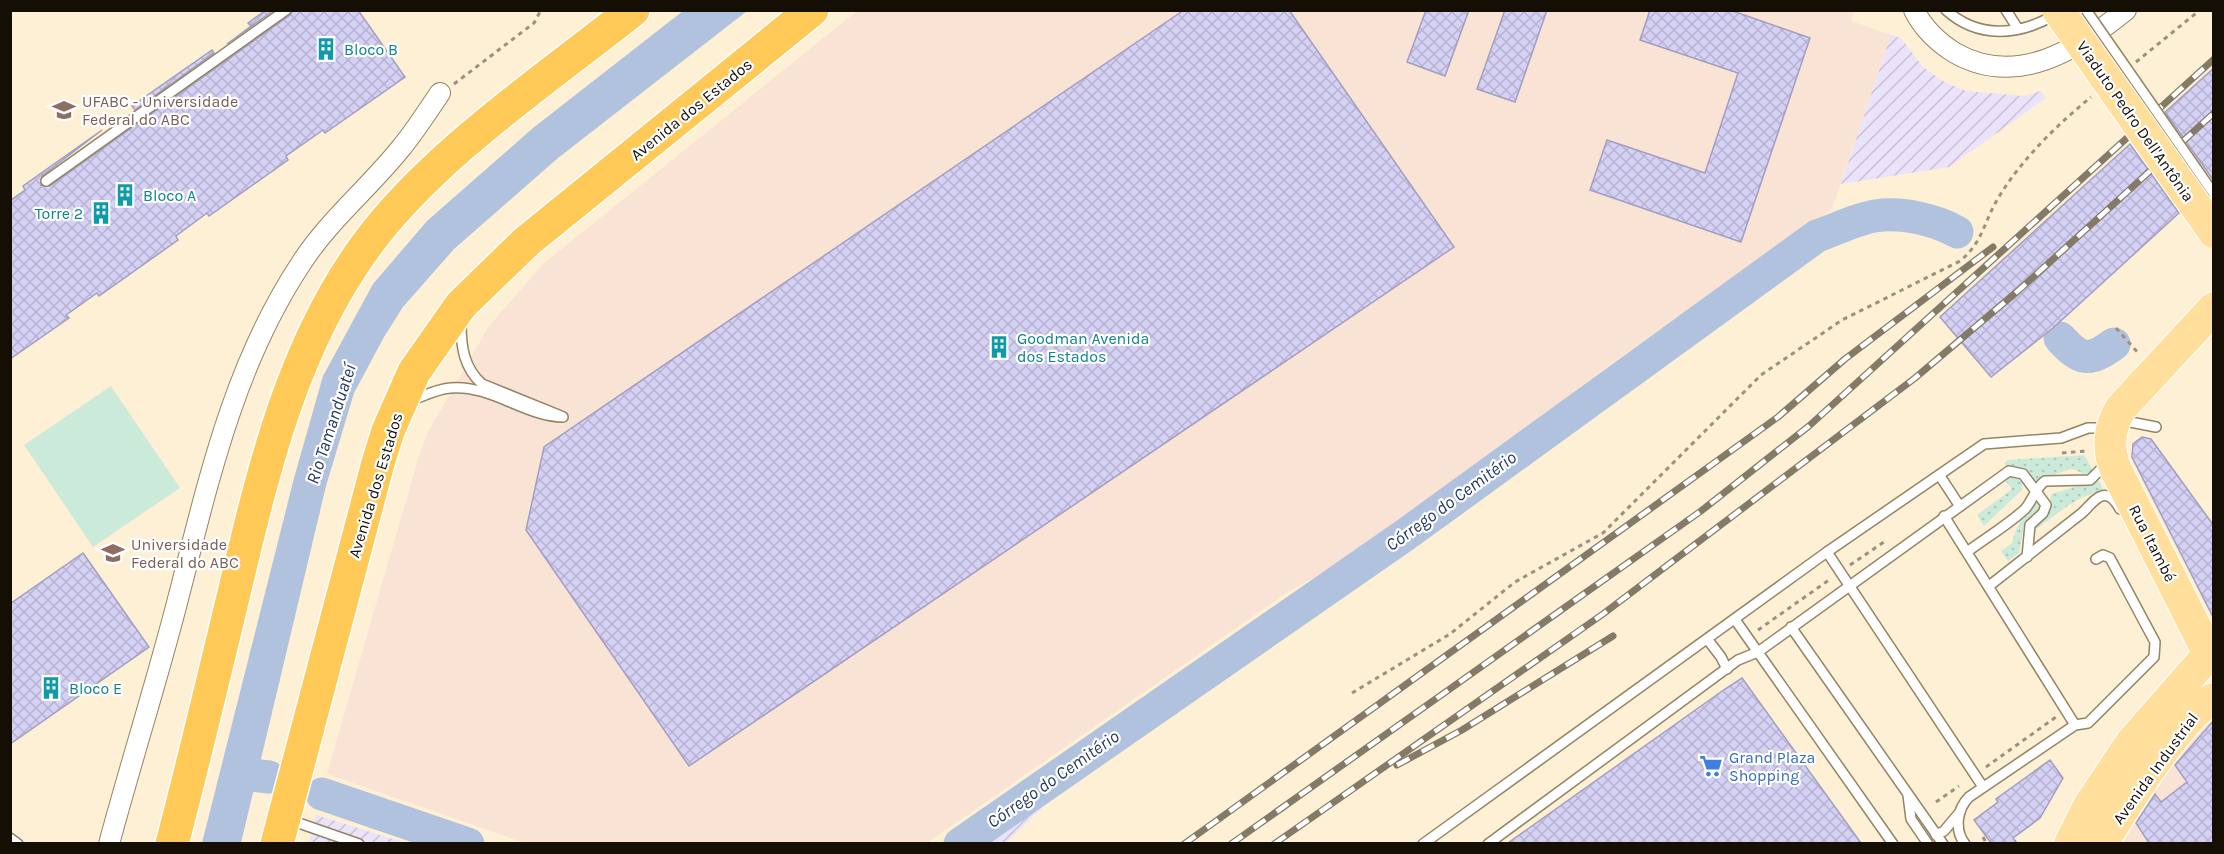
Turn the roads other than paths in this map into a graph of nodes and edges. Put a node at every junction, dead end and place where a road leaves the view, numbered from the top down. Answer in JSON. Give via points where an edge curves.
{"nodes":[{"id":1,"x":286,"y":10,"type":"edge"},
{"id":2,"x":633,"y":10,"type":"edge"},
{"id":3,"x":812,"y":10,"type":"edge"},
{"id":4,"x":1914,"y":10,"type":"edge"},
{"id":5,"x":1946,"y":10,"type":"edge"},
{"id":6,"x":2006,"y":10,"type":"edge"},
{"id":7,"x":2060,"y":10,"type":"edge"},
{"id":8,"x":2086,"y":10,"type":"edge"},
{"id":9,"x":2126,"y":10,"type":"edge"},
{"id":10,"x":2113,"y":18,"type":"edge"},
{"id":11,"x":2018,"y":29,"type":"junction"},
{"id":12,"x":440,"y":93,"type":"dead end"},
{"id":13,"x":46,"y":181,"type":"dead end"},
{"id":14,"x":2214,"y":194,"type":"edge"},
{"id":15,"x":2214,"y":232,"type":"edge"},
{"id":16,"x":461,"y":305,"type":"junction"},
{"id":17,"x":2214,"y":308,"type":"edge"},
{"id":18,"x":398,"y":406,"type":"junction"},
{"id":19,"x":2156,"y":428,"type":"dead end"},
{"id":20,"x":2113,"y":435,"type":"junction"},
{"id":21,"x":1940,"y":476,"type":"junction"},
{"id":22,"x":2035,"y":493,"type":"junction"},
{"id":23,"x":1959,"y":505,"type":"junction"},
{"id":24,"x":1944,"y":516,"type":"junction"},
{"id":25,"x":2141,"y":519,"type":"junction"},
{"id":26,"x":1827,"y":552,"type":"junction"},
{"id":27,"x":1967,"y":552,"type":"junction"},
{"id":28,"x":2026,"y":557,"type":"junction"},
{"id":29,"x":2096,"y":560,"type":"dead end"},
{"id":30,"x":1849,"y":585,"type":"junction"},
{"id":31,"x":1989,"y":586,"type":"junction"},
{"id":32,"x":1736,"y":621,"type":"junction"},
{"id":33,"x":1791,"y":627,"type":"junction"},
{"id":34,"x":1708,"y":640,"type":"junction"},
{"id":35,"x":1758,"y":652,"type":"junction"},
{"id":36,"x":2211,"y":654,"type":"edge"},
{"id":37,"x":1727,"y":669,"type":"junction"},
{"id":38,"x":2205,"y":704,"type":"edge"},
{"id":39,"x":2075,"y":725,"type":"junction"},
{"id":40,"x":1983,"y":787,"type":"junction"},
{"id":41,"x":1907,"y":793,"type":"junction"},
{"id":42,"x":1960,"y":811,"type":"junction"},
{"id":43,"x":280,"y":831,"type":"edge"},
{"id":44,"x":1936,"y":835,"type":"junction"},
{"id":45,"x":10,"y":838,"type":"edge"},
{"id":46,"x":18,"y":843,"type":"edge"},
{"id":47,"x":109,"y":843,"type":"edge"},
{"id":48,"x":172,"y":843,"type":"edge"},
{"id":49,"x":359,"y":843,"type":"edge"},
{"id":50,"x":1422,"y":843,"type":"edge"},
{"id":51,"x":1488,"y":843,"type":"edge"},
{"id":52,"x":1893,"y":843,"type":"edge"},
{"id":53,"x":1928,"y":843,"type":"edge"},
{"id":54,"x":1943,"y":843,"type":"edge"},
{"id":55,"x":1965,"y":843,"type":"edge"},
{"id":56,"x":2070,"y":843,"type":"edge"},
{"id":57,"x":2102,"y":843,"type":"edge"}],
"edges":[{"from":1,"to":13,"type":"lane"},
{"from":2,"to":48,"type":"highway","via":[[416,188],[366,246],[332,297],[300,360],[275,434]]},
{"from":3,"to":16,"type":"highway","name":"Avenida dos Estados","via":[[526,242]]},
{"from":4,"to":10,"type":"street","via":[[1946,47],[1964,58],[2005,67],[2048,60],[2068,51]]},
{"from":5,"to":11,"type":"lane","via":[[1968,26],[1983,31]]},
{"from":6,"to":11,"type":"lane"},
{"from":7,"to":11,"type":"lane","via":[[2037,25]]},
{"from":7,"to":15,"type":"main road","name":"Viaduto Pedro Dell'Antônia","bridge":true},
{"from":8,"to":14,"type":"lane","name":"Viaduto Pedro Dell'Antônia","bridge":true},
{"from":9,"to":10,"type":"street"},
{"from":12,"to":47,"type":"street","via":[[400,149],[323,232],[300,266],[244,373],[210,470]]},
{"from":16,"to":18,"type":"highway","name":"Avenida dos Estados","via":[[414,372]]},
{"from":16,"to":18,"type":"lane","via":[[463,350],[473,375],[482,384],[563,417],[544,415],[479,391],[459,388]]},
{"from":17,"to":20,"type":"main road","via":[[2121,408]]},
{"from":18,"to":43,"type":"highway","name":"Avenida dos Estados","via":[[378,463]]},
{"from":19,"to":20,"type":"lane"},
{"from":20,"to":21,"type":"lane","via":[[2088,428],[2061,438],[1988,442]]},
{"from":20,"to":22,"type":"lane","via":[[2092,479],[2045,482]]},
{"from":20,"to":25,"type":"main road","name":"Rua Itambé"},
{"from":21,"to":23,"type":"lane"},
{"from":21,"to":26,"type":"lane"},
{"from":22,"to":23,"type":"lane","via":[[2023,474],[2009,471]]},
{"from":22,"to":27,"type":"lane","via":[[2009,524],[2000,526]]},
{"from":22,"to":28,"type":"lane","via":[[2046,505],[2030,525]]},
{"from":23,"to":24,"type":"lane"},
{"from":24,"to":27,"type":"lane"},
{"from":24,"to":30,"type":"lane"},
{"from":25,"to":28,"type":"lane","via":[[2124,516],[2113,500],[2096,497],[2082,513]]},
{"from":25,"to":36,"type":"main road","name":"Rua Itambé"},
{"from":26,"to":30,"type":"lane"},
{"from":26,"to":32,"type":"lane"},
{"from":27,"to":31,"type":"lane"},
{"from":28,"to":31,"type":"lane"},
{"from":29,"to":39,"type":"lane","via":[[2103,555],[2110,558],[2155,642],[2155,652],[2150,662],[2088,723]]},
{"from":30,"to":33,"type":"lane"},
{"from":30,"to":40,"type":"lane"},
{"from":31,"to":39,"type":"lane"},
{"from":32,"to":34,"type":"lane"},
{"from":32,"to":35,"type":"lane"},
{"from":33,"to":35,"type":"lane"},
{"from":33,"to":41,"type":"lane"},
{"from":34,"to":37,"type":"lane"},
{"from":34,"to":50,"type":"lane"},
{"from":35,"to":37,"type":"lane"},
{"from":35,"to":52,"type":"lane"},
{"from":36,"to":38,"type":"main road"},
{"from":36,"to":56,"type":"main road","name":"Avenida Industrial","via":[[2131,743]]},
{"from":37,"to":51,"type":"lane"},
{"from":38,"to":57,"type":"main road","name":"Avenida Industrial","via":[[2143,779]]},
{"from":39,"to":40,"type":"lane"},
{"from":40,"to":42,"type":"lane","via":[[1965,801]]},
{"from":41,"to":44,"type":"lane"},
{"from":41,"to":53,"type":"lane","via":[[1911,819]]},
{"from":42,"to":44,"type":"lane"},
{"from":42,"to":55,"type":"lane","via":[[1959,829]]},
{"from":43,"to":49,"type":"lane"},
{"from":44,"to":54,"type":"lane"},
{"from":45,"to":46,"type":"lane"}]}
